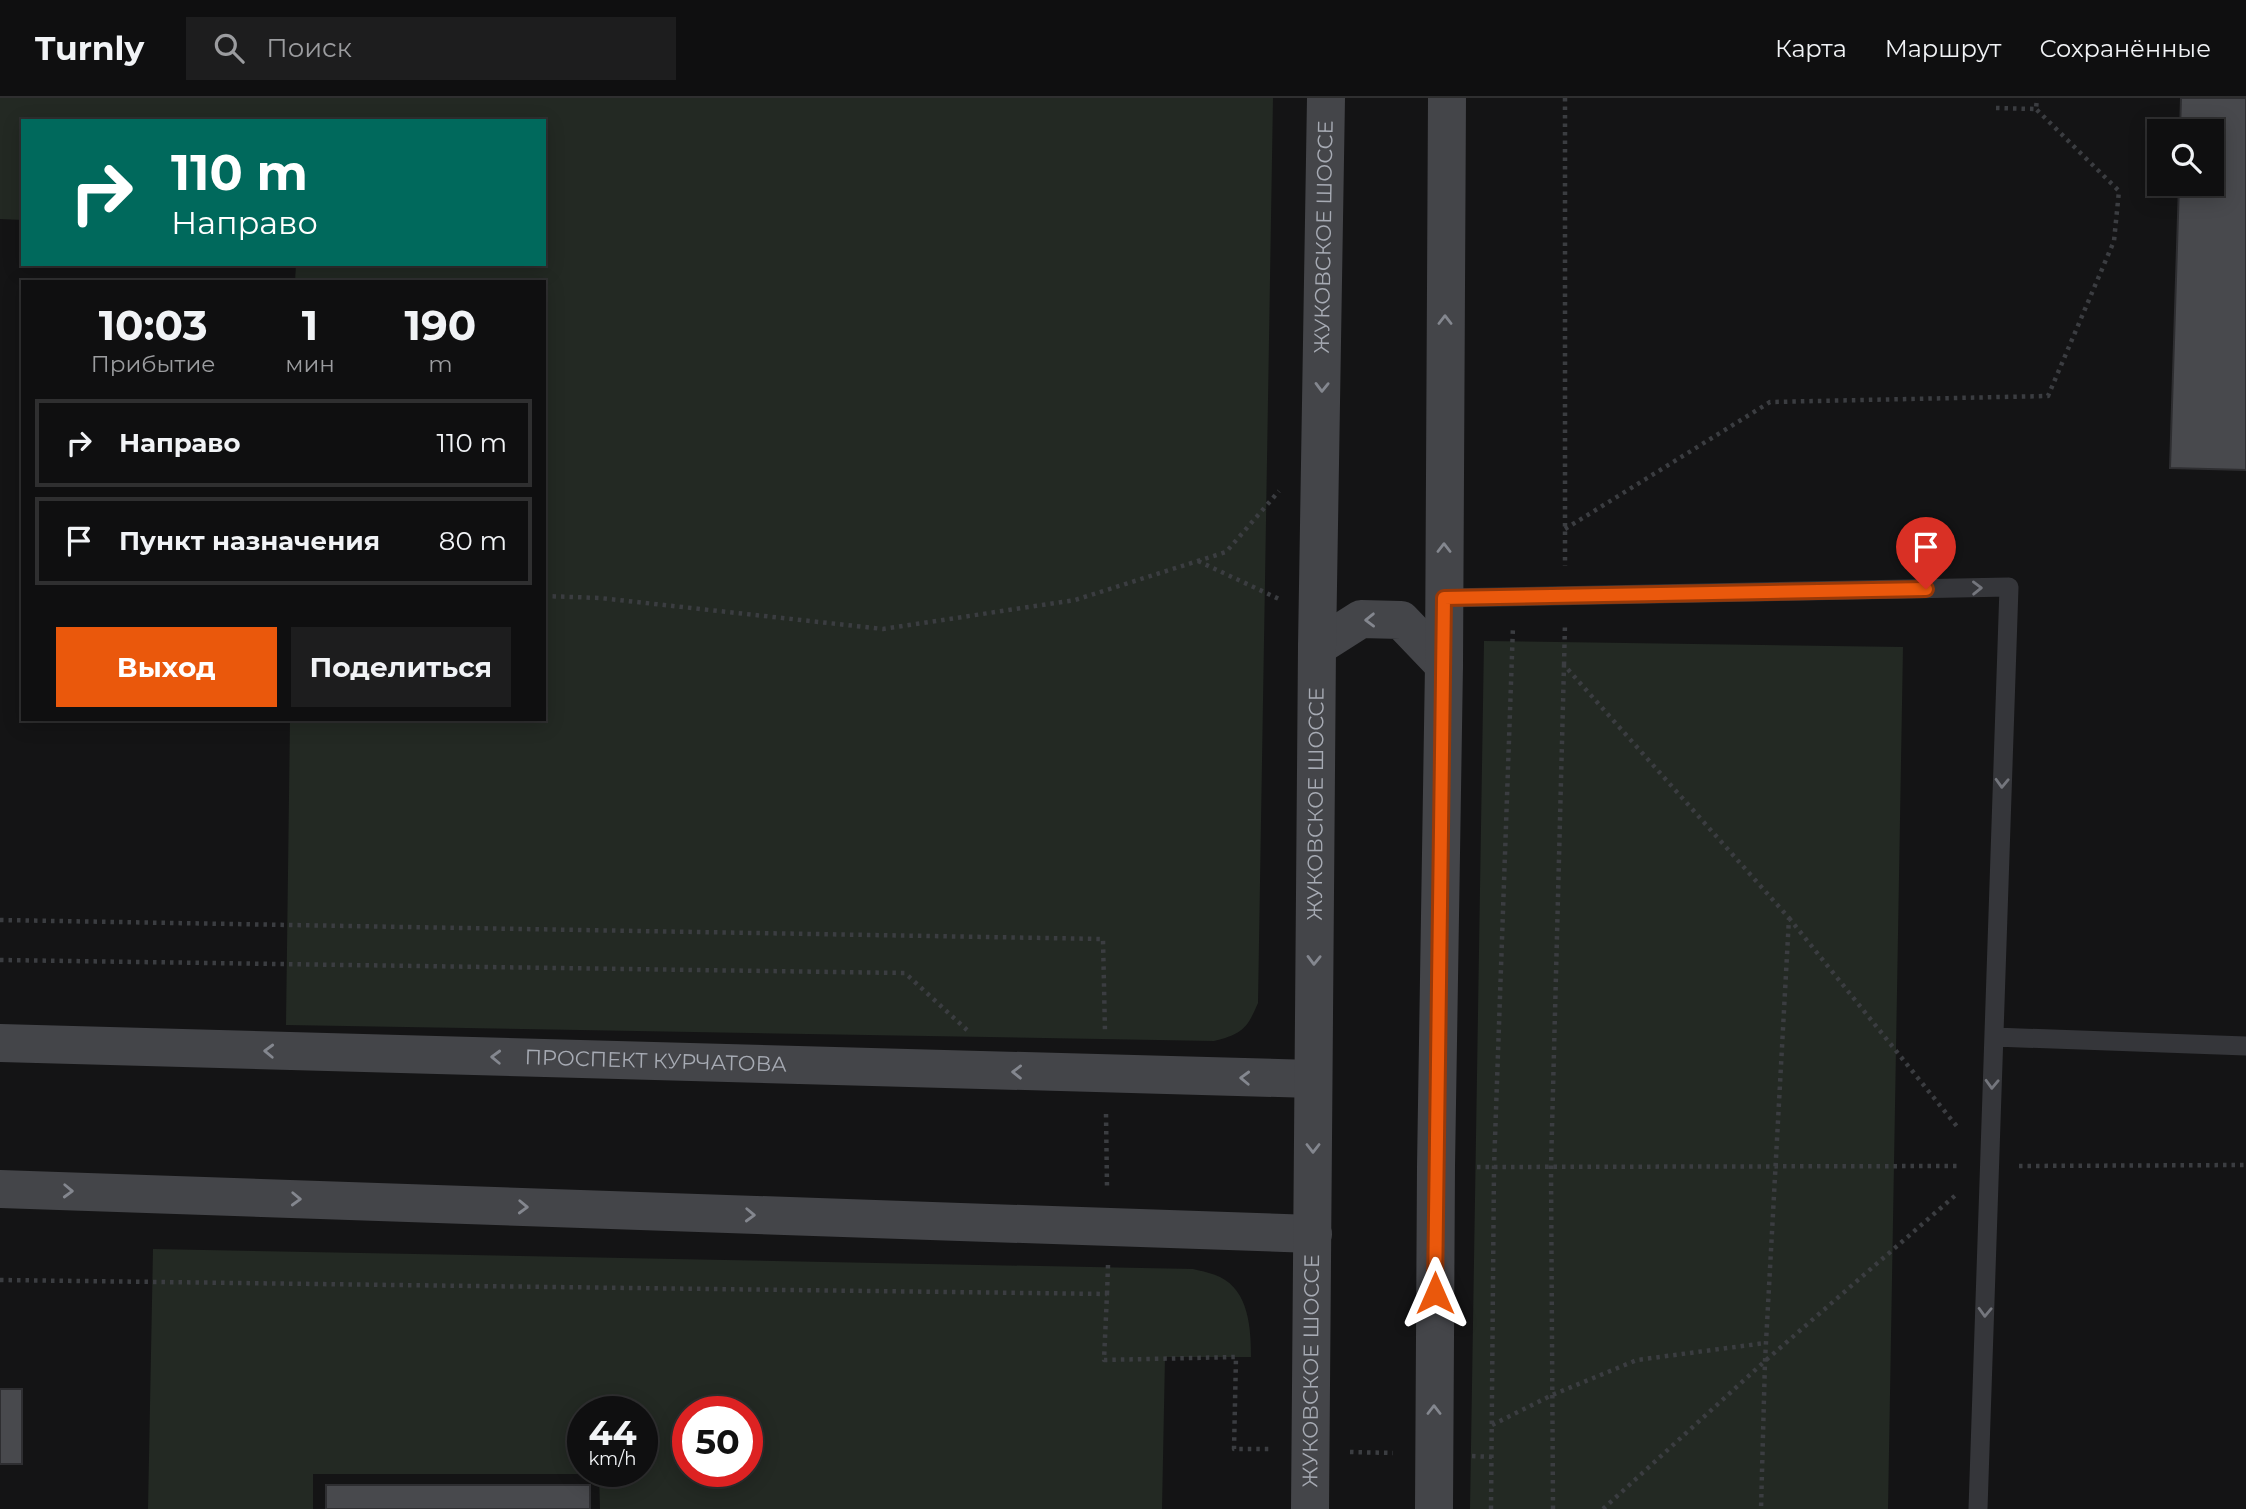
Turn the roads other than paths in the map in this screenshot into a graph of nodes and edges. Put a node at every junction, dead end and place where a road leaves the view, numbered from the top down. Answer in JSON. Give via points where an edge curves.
{"nodes":[{"id":1,"x":1326,"y":98,"type":"edge"},
{"id":2,"x":1447,"y":98,"type":"edge"},
{"id":3,"x":1444,"y":598,"type":"junction"},
{"id":4,"x":1317,"y":632,"type":"junction"},
{"id":5,"x":1444,"y":665,"type":"junction"},
{"id":6,"x":1994,"y":1037,"type":"junction"},
{"id":7,"x":0,"y":1043,"type":"edge"},
{"id":8,"x":2246,"y":1046,"type":"edge"},
{"id":9,"x":1313,"y":1079,"type":"junction"},
{"id":10,"x":0,"y":1189,"type":"edge"},
{"id":11,"x":1313,"y":1234,"type":"junction"},
{"id":12,"x":1310,"y":1509,"type":"edge"},
{"id":13,"x":1434,"y":1509,"type":"edge"},
{"id":14,"x":1978,"y":1509,"type":"edge"}],
"edges":[{"from":1,"to":4,"type":"main road","name":"ЖУКОВСКОЕ ШОССЕ","one_way":true},
{"from":3,"to":2,"type":"main road","one_way":true},
{"from":3,"to":5,"type":"main road"},
{"from":3,"to":6,"type":"lane","one_way":true,"via":[[2009,587]]},
{"from":5,"to":4,"type":"main road","one_way":true,"via":[[1401,620],[1361,619]]},
{"from":4,"to":9,"type":"main road","name":"ЖУКОВСКОЕ ШОССЕ","one_way":true},
{"from":13,"to":5,"type":"main road","one_way":true},
{"from":6,"to":8,"type":"lane"},
{"from":6,"to":14,"type":"lane","one_way":true},
{"from":9,"to":7,"type":"main road","name":"ПРОСПЕКТ КУРЧАТОВА","one_way":true},
{"from":9,"to":11,"type":"main road","name":"ЖУКОВСКОЕ ШОССЕ","one_way":true},
{"from":10,"to":11,"type":"main road","one_way":true},
{"from":11,"to":12,"type":"main road","name":"ЖУКОВСКОЕ ШОССЕ"}]}
